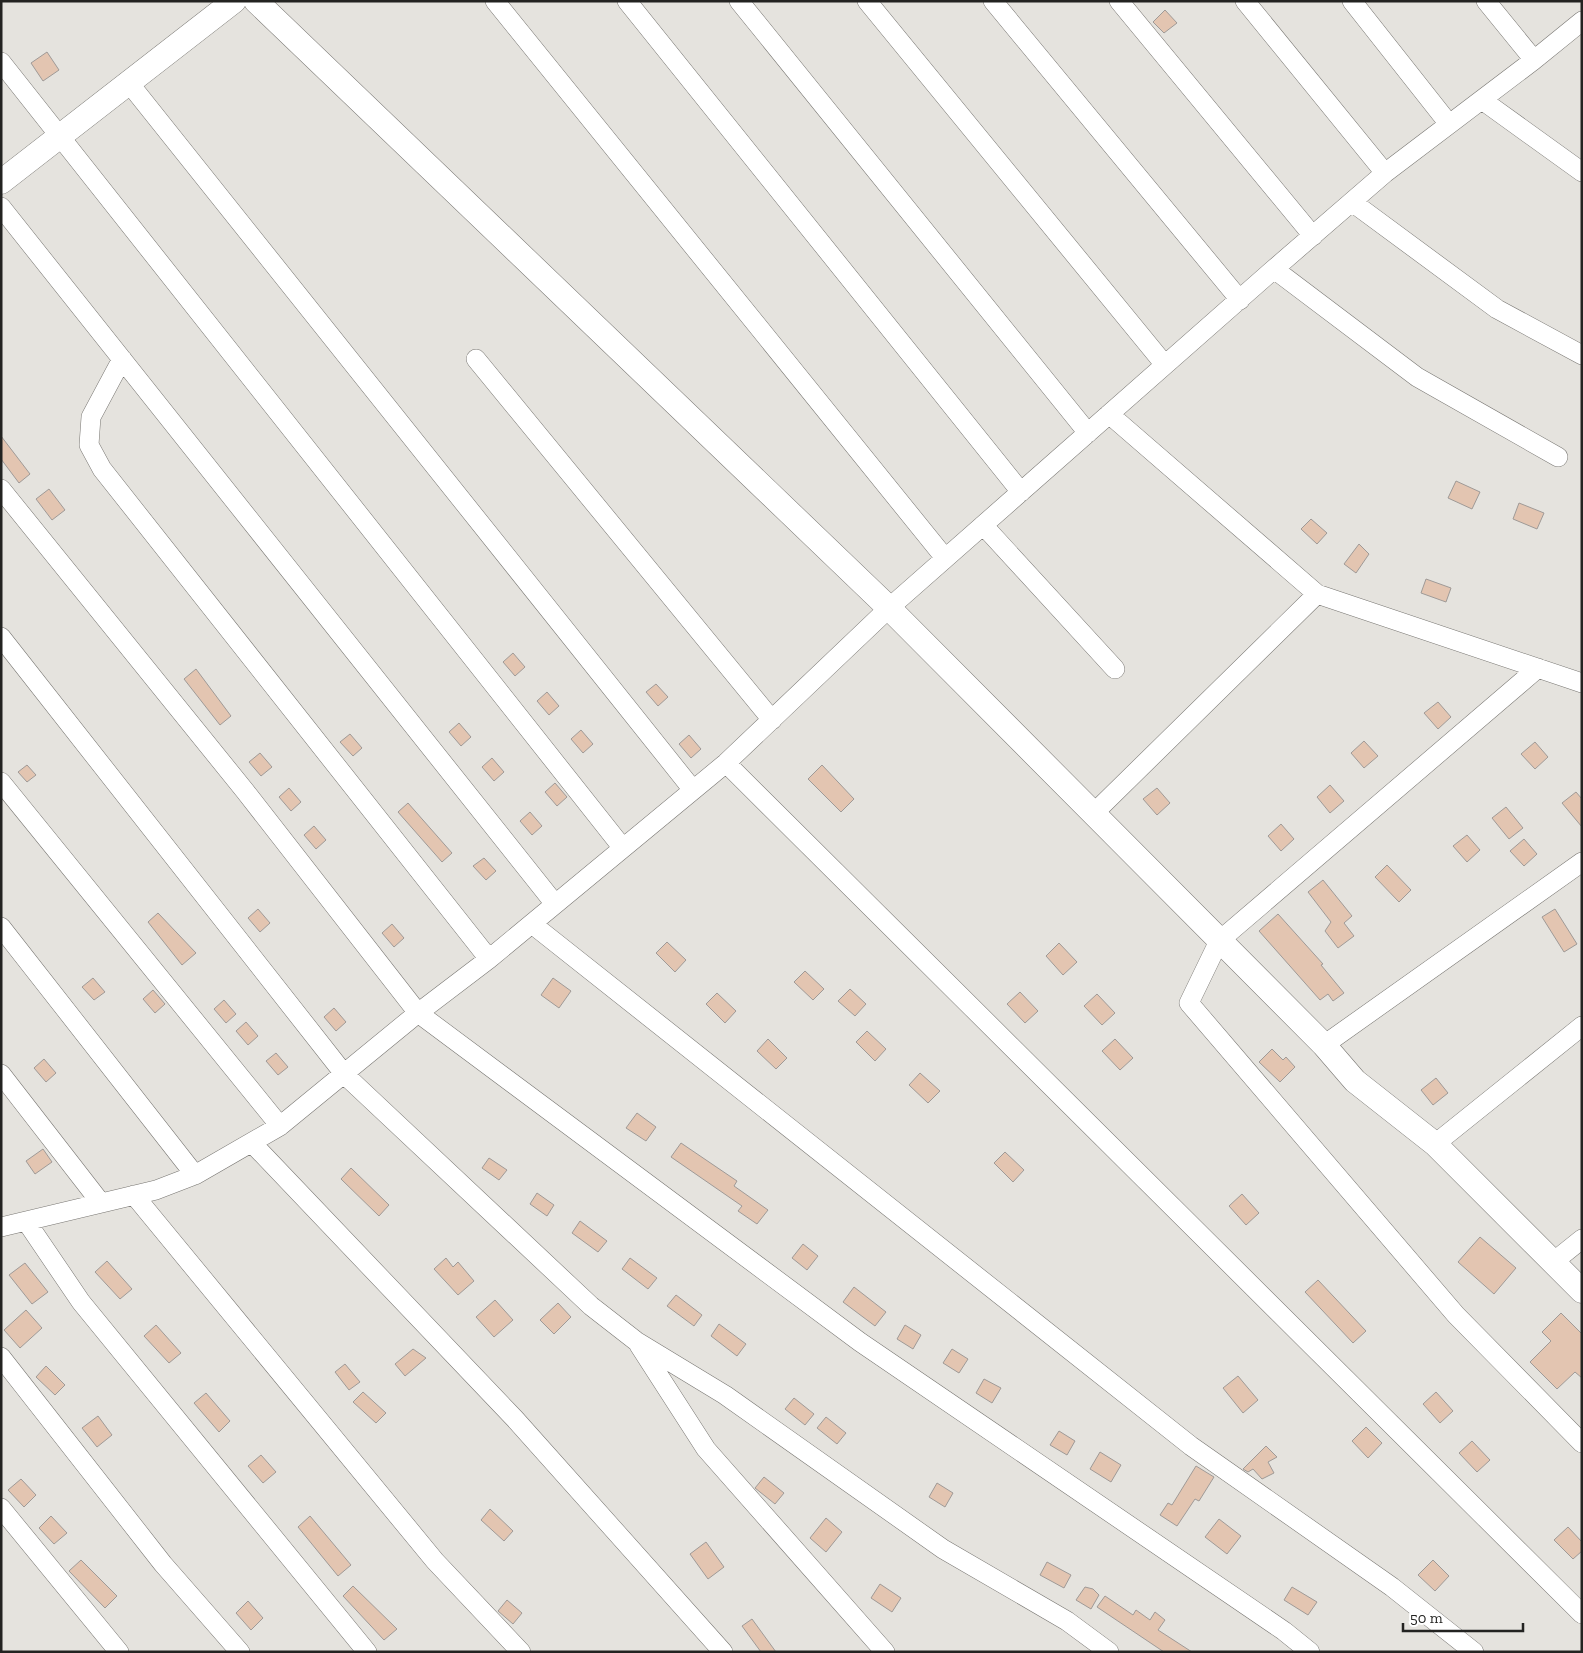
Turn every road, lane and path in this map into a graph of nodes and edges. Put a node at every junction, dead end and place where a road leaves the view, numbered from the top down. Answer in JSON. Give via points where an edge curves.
{"nodes":[{"id":1,"x":234,"y":1,"type":"edge"},
{"id":2,"x":256,"y":1,"type":"edge"},
{"id":3,"x":495,"y":1,"type":"edge"},
{"id":4,"x":627,"y":1,"type":"edge"},
{"id":5,"x":739,"y":1,"type":"edge"},
{"id":6,"x":866,"y":1,"type":"edge"},
{"id":7,"x":994,"y":1,"type":"edge"},
{"id":8,"x":1119,"y":1,"type":"edge"},
{"id":9,"x":1245,"y":1,"type":"edge"},
{"id":10,"x":1352,"y":1,"type":"edge"},
{"id":11,"x":1486,"y":1,"type":"edge"},
{"id":12,"x":1582,"y":22,"type":"edge"},
{"id":13,"x":1534,"y":60,"type":"junction"},
{"id":14,"x":1,"y":62,"type":"edge"},
{"id":15,"x":129,"y":83,"type":"junction"},
{"id":16,"x":1482,"y":100,"type":"junction"},
{"id":17,"x":1449,"y":124,"type":"junction"},
{"id":18,"x":61,"y":135,"type":"junction"},
{"id":19,"x":1582,"y":172,"type":"edge"},
{"id":20,"x":1385,"y":173,"type":"junction"},
{"id":21,"x":1,"y":182,"type":"edge"},
{"id":22,"x":1352,"y":202,"type":"junction"},
{"id":23,"x":1,"y":206,"type":"edge"},
{"id":24,"x":1313,"y":236,"type":"junction"},
{"id":25,"x":1274,"y":269,"type":"junction"},
{"id":26,"x":1240,"y":300,"type":"junction"},
{"id":27,"x":1582,"y":355,"type":"edge"},
{"id":28,"x":122,"y":359,"type":"junction"},
{"id":29,"x":476,"y":359,"type":"dead end"},
{"id":30,"x":1166,"y":365,"type":"junction"},
{"id":31,"x":1109,"y":414,"type":"junction"},
{"id":32,"x":1088,"y":433,"type":"junction"},
{"id":33,"x":1558,"y":458,"type":"dead end"},
{"id":34,"x":1,"y":489,"type":"edge"},
{"id":35,"x":1021,"y":492,"type":"junction"},
{"id":36,"x":983,"y":525,"type":"junction"},
{"id":37,"x":945,"y":558,"type":"junction"},
{"id":38,"x":1317,"y":594,"type":"junction"},
{"id":39,"x":888,"y":608,"type":"junction"},
{"id":40,"x":1,"y":637,"type":"edge"},
{"id":41,"x":1538,"y":668,"type":"junction"},
{"id":42,"x":1115,"y":669,"type":"dead end"},
{"id":43,"x":1582,"y":683,"type":"edge"},
{"id":44,"x":772,"y":720,"type":"junction"},
{"id":45,"x":726,"y":763,"type":"junction"},
{"id":46,"x":1,"y":782,"type":"edge"},
{"id":47,"x":692,"y":790,"type":"junction"},
{"id":48,"x":1093,"y":814,"type":"junction"},
{"id":49,"x":622,"y":847,"type":"junction"},
{"id":50,"x":1582,"y":862,"type":"edge"},
{"id":51,"x":555,"y":904,"type":"junction"},
{"id":52,"x":532,"y":924,"type":"junction"},
{"id":53,"x":1,"y":927,"type":"edge"},
{"id":54,"x":1219,"y":941,"type":"junction"},
{"id":55,"x":490,"y":959,"type":"junction"},
{"id":56,"x":418,"y":1013,"type":"junction"},
{"id":57,"x":1582,"y":1026,"type":"edge"},
{"id":58,"x":1324,"y":1045,"type":"junction"},
{"id":59,"x":1,"y":1074,"type":"edge"},
{"id":60,"x":345,"y":1074,"type":"junction"},
{"id":61,"x":280,"y":1126,"type":"junction"},
{"id":62,"x":252,"y":1143,"type":"junction"},
{"id":63,"x":1435,"y":1144,"type":"junction"},
{"id":64,"x":196,"y":1175,"type":"junction"},
{"id":65,"x":134,"y":1195,"type":"junction"},
{"id":66,"x":101,"y":1203,"type":"junction"},
{"id":67,"x":26,"y":1221,"type":"junction"},
{"id":68,"x":2,"y":1226,"type":"edge"},
{"id":69,"x":1582,"y":1239,"type":"edge"},
{"id":70,"x":1552,"y":1263,"type":"junction"},
{"id":71,"x":1582,"y":1291,"type":"edge"},
{"id":72,"x":636,"y":1341,"type":"junction"},
{"id":73,"x":1,"y":1357,"type":"edge"},
{"id":74,"x":1582,"y":1444,"type":"edge"},
{"id":75,"x":1,"y":1508,"type":"edge"},
{"id":76,"x":1582,"y":1614,"type":"edge"},
{"id":77,"x":119,"y":1652,"type":"edge"},
{"id":78,"x":240,"y":1652,"type":"edge"},
{"id":79,"x":367,"y":1652,"type":"edge"},
{"id":80,"x":521,"y":1652,"type":"edge"},
{"id":81,"x":723,"y":1652,"type":"edge"},
{"id":82,"x":885,"y":1652,"type":"edge"},
{"id":83,"x":1109,"y":1652,"type":"edge"},
{"id":84,"x":1310,"y":1652,"type":"edge"},
{"id":85,"x":1474,"y":1652,"type":"edge"}],
"edges":[{"from":1,"to":15,"type":"street"},
{"from":2,"to":39,"type":"street"},
{"from":3,"to":37,"type":"street"},
{"from":4,"to":35,"type":"street"},
{"from":5,"to":32,"type":"street"},
{"from":6,"to":30,"type":"street"},
{"from":7,"to":26,"type":"street"},
{"from":8,"to":24,"type":"street"},
{"from":9,"to":20,"type":"street"},
{"from":10,"to":17,"type":"street"},
{"from":11,"to":13,"type":"street"},
{"from":12,"to":13,"type":"street"},
{"from":13,"to":16,"type":"street"},
{"from":14,"to":18,"type":"street"},
{"from":15,"to":18,"type":"street"},
{"from":15,"to":47,"type":"street"},
{"from":16,"to":17,"type":"street"},
{"from":16,"to":19,"type":"street"},
{"from":17,"to":20,"type":"street"},
{"from":18,"to":21,"type":"street"},
{"from":18,"to":49,"type":"street"},
{"from":20,"to":22,"type":"street"},
{"from":22,"to":24,"type":"street"},
{"from":22,"to":27,"type":"street","via":[[1497,309]]},
{"from":23,"to":28,"type":"street"},
{"from":24,"to":25,"type":"street"},
{"from":25,"to":26,"type":"street"},
{"from":25,"to":33,"type":"street","via":[[1417,378]]},
{"from":26,"to":30,"type":"street"},
{"from":28,"to":51,"type":"street"},
{"from":28,"to":55,"type":"street","via":[[91,417],[89,445],[102,469]]},
{"from":29,"to":44,"type":"street"},
{"from":30,"to":31,"type":"street"},
{"from":31,"to":32,"type":"street"},
{"from":31,"to":38,"type":"street"},
{"from":32,"to":35,"type":"street"},
{"from":34,"to":56,"type":"street","via":[[245,791]]},
{"from":35,"to":36,"type":"street"},
{"from":36,"to":37,"type":"street"},
{"from":36,"to":42,"type":"street"},
{"from":37,"to":39,"type":"street"},
{"from":38,"to":41,"type":"street"},
{"from":38,"to":48,"type":"street"},
{"from":39,"to":44,"type":"street"},
{"from":39,"to":48,"type":"street"},
{"from":40,"to":60,"type":"street"},
{"from":41,"to":43,"type":"street"},
{"from":41,"to":54,"type":"street"},
{"from":44,"to":45,"type":"street"},
{"from":45,"to":47,"type":"street"},
{"from":45,"to":76,"type":"street"},
{"from":46,"to":61,"type":"street"},
{"from":47,"to":49,"type":"street"},
{"from":48,"to":54,"type":"street"},
{"from":49,"to":51,"type":"street"},
{"from":50,"to":58,"type":"street"},
{"from":51,"to":52,"type":"street"},
{"from":52,"to":55,"type":"street"},
{"from":52,"to":85,"type":"street","via":[[1191,1446],[1392,1586]]},
{"from":53,"to":64,"type":"street"},
{"from":54,"to":58,"type":"street"},
{"from":54,"to":74,"type":"street","via":[[1189,1003],[1456,1315]]},
{"from":55,"to":56,"type":"street"},
{"from":56,"to":60,"type":"street"},
{"from":56,"to":84,"type":"street","via":[[860,1342],[1284,1631]]},
{"from":57,"to":63,"type":"street"},
{"from":58,"to":63,"type":"street","via":[[1355,1081]]},
{"from":59,"to":66,"type":"street"},
{"from":60,"to":61,"type":"street"},
{"from":60,"to":72,"type":"street","via":[[591,1306]]},
{"from":61,"to":62,"type":"street"},
{"from":62,"to":64,"type":"street"},
{"from":62,"to":81,"type":"street","via":[[514,1419]]},
{"from":63,"to":70,"type":"street"},
{"from":64,"to":65,"type":"street"},
{"from":65,"to":66,"type":"street"},
{"from":65,"to":80,"type":"street","via":[[435,1561]]},
{"from":66,"to":67,"type":"street"},
{"from":67,"to":68,"type":"street"},
{"from":67,"to":79,"type":"street","via":[[81,1302]]},
{"from":69,"to":70,"type":"street"},
{"from":70,"to":71,"type":"street"},
{"from":72,"to":82,"type":"street","via":[[706,1449]]},
{"from":72,"to":83,"type":"street","via":[[725,1395],[943,1549],[1067,1621]]},
{"from":73,"to":78,"type":"street","via":[[163,1564]]},
{"from":75,"to":77,"type":"street"}]}
